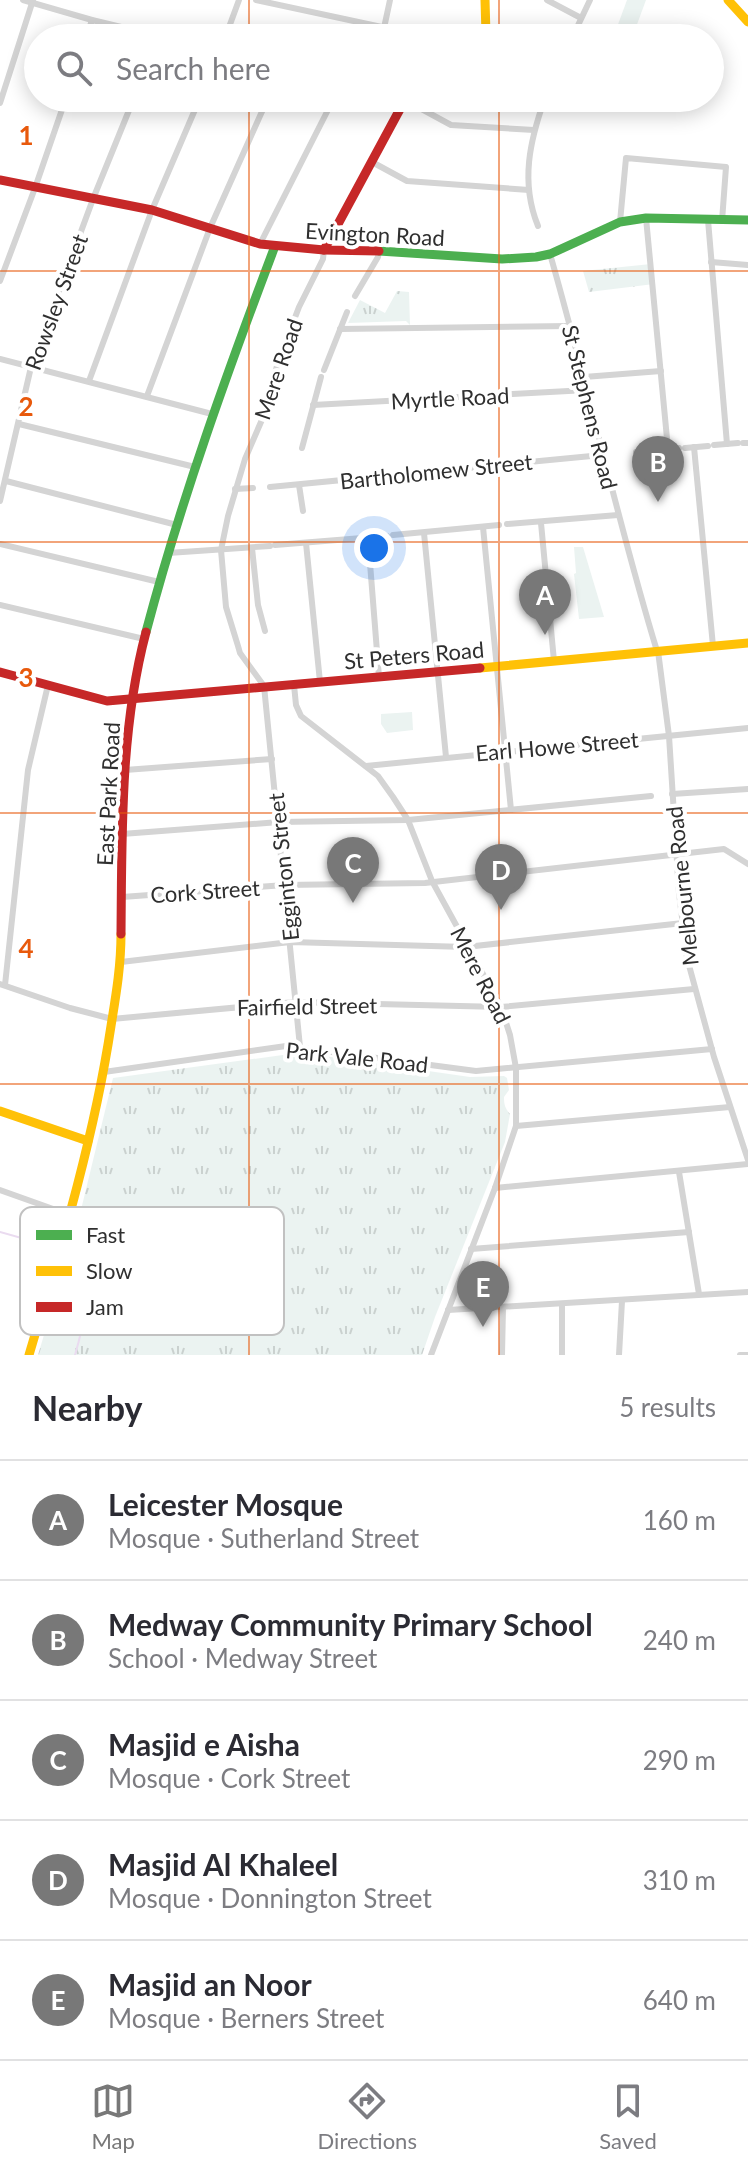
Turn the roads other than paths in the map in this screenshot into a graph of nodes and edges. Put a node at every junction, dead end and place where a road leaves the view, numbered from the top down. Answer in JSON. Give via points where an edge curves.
{"nodes":[{"id":1,"x":23,"y":0,"type":"edge"},
{"id":2,"x":239,"y":0,"type":"edge"},
{"id":3,"x":390,"y":0,"type":"edge"},
{"id":4,"x":485,"y":0,"type":"edge"},
{"id":5,"x":547,"y":0,"type":"edge"},
{"id":6,"x":590,"y":0,"type":"edge"},
{"id":7,"x":728,"y":0,"type":"edge"},
{"id":8,"x":33,"y":1,"type":"edge"},
{"id":9,"x":260,"y":1,"type":"edge"},
{"id":10,"x":581,"y":18,"type":"junction"},
{"id":11,"x":92,"y":20,"type":"junction"},
{"id":12,"x":748,"y":22,"type":"edge"},
{"id":13,"x":26,"y":24,"type":"edge"},
{"id":14,"x":91,"y":24,"type":"edge"},
{"id":15,"x":108,"y":24,"type":"edge"},
{"id":16,"x":230,"y":24,"type":"edge"},
{"id":17,"x":366,"y":24,"type":"edge"},
{"id":18,"x":385,"y":24,"type":"edge"},
{"id":19,"x":485,"y":24,"type":"edge"},
{"id":20,"x":578,"y":24,"type":"edge"},
{"id":21,"x":24,"y":29,"type":"edge"},
{"id":22,"x":0,"y":103,"type":"edge"},
{"id":23,"x":61,"y":112,"type":"edge"},
{"id":24,"x":128,"y":112,"type":"edge"},
{"id":25,"x":194,"y":112,"type":"edge"},
{"id":26,"x":262,"y":112,"type":"edge"},
{"id":27,"x":327,"y":112,"type":"edge"},
{"id":28,"x":396,"y":112,"type":"edge"},
{"id":29,"x":426,"y":112,"type":"edge"},
{"id":30,"x":540,"y":112,"type":"edge"},
{"id":31,"x":534,"y":130,"type":"junction"},
{"id":32,"x":372,"y":162,"type":"junction"},
{"id":33,"x":0,"y":180,"type":"edge"},
{"id":34,"x":35,"y":188,"type":"junction"},
{"id":35,"x":529,"y":190,"type":"junction"},
{"id":36,"x":93,"y":199,"type":"junction"},
{"id":37,"x":152,"y":210,"type":"junction"},
{"id":38,"x":646,"y":218,"type":"junction"},
{"id":39,"x":708,"y":220,"type":"junction"},
{"id":40,"x":748,"y":220,"type":"edge"},
{"id":41,"x":722,"y":221,"type":"junction"},
{"id":42,"x":620,"y":222,"type":"junction"},
{"id":43,"x":538,"y":226,"type":"dead end"},
{"id":44,"x":210,"y":228,"type":"junction"},
{"id":45,"x":260,"y":244,"type":"junction"},
{"id":46,"x":275,"y":246,"type":"junction"},
{"id":47,"x":324,"y":250,"type":"junction"},
{"id":48,"x":379,"y":251,"type":"junction"},
{"id":49,"x":550,"y":254,"type":"junction"},
{"id":50,"x":711,"y":262,"type":"junction"},
{"id":51,"x":748,"y":265,"type":"edge"},
{"id":52,"x":0,"y":281,"type":"edge"},
{"id":53,"x":355,"y":296,"type":"dead end"},
{"id":54,"x":347,"y":312,"type":"dead end"},
{"id":55,"x":570,"y":326,"type":"junction"},
{"id":56,"x":340,"y":329,"type":"junction"},
{"id":57,"x":0,"y":359,"type":"edge"},
{"id":58,"x":31,"y":367,"type":"junction"},
{"id":59,"x":661,"y":371,"type":"junction"},
{"id":60,"x":584,"y":377,"type":"junction"},
{"id":61,"x":89,"y":381,"type":"junction"},
{"id":62,"x":587,"y":390,"type":"junction"},
{"id":63,"x":147,"y":396,"type":"junction"},
{"id":64,"x":313,"y":405,"type":"junction"},
{"id":65,"x":212,"y":414,"type":"junction"},
{"id":66,"x":19,"y":424,"type":"junction"},
{"id":67,"x":743,"y":443,"type":"edge"},
{"id":68,"x":727,"y":444,"type":"junction"},
{"id":69,"x":694,"y":447,"type":"junction"},
{"id":70,"x":302,"y":448,"type":"dead end"},
{"id":71,"x":668,"y":449,"type":"junction"},
{"id":72,"x":636,"y":452,"type":"dead end"},
{"id":73,"x":602,"y":455,"type":"junction"},
{"id":74,"x":195,"y":467,"type":"junction"},
{"id":75,"x":6,"y":481,"type":"junction"},
{"id":76,"x":299,"y":485,"type":"junction"},
{"id":77,"x":270,"y":487,"type":"dead end"},
{"id":78,"x":253,"y":488,"type":"dead end"},
{"id":79,"x":235,"y":489,"type":"junction"},
{"id":80,"x":0,"y":501,"type":"edge"},
{"id":81,"x":303,"y":511,"type":"dead end"},
{"id":82,"x":618,"y":515,"type":"junction"},
{"id":83,"x":541,"y":523,"type":"junction"},
{"id":84,"x":177,"y":525,"type":"junction"},
{"id":85,"x":483,"y":527,"type":"junction"},
{"id":86,"x":424,"y":533,"type":"junction"},
{"id":87,"x":368,"y":538,"type":"junction"},
{"id":88,"x":306,"y":543,"type":"junction"},
{"id":89,"x":0,"y":544,"type":"edge"},
{"id":90,"x":252,"y":548,"type":"junction"},
{"id":91,"x":221,"y":550,"type":"junction"},
{"id":92,"x":168,"y":553,"type":"junction"},
{"id":93,"x":159,"y":582,"type":"junction"},
{"id":94,"x":0,"y":605,"type":"edge"},
{"id":95,"x":265,"y":631,"type":"dead end"},
{"id":96,"x":144,"y":639,"type":"junction"},
{"id":97,"x":748,"y":643,"type":"edge"},
{"id":98,"x":713,"y":646,"type":"junction"},
{"id":99,"x":658,"y":651,"type":"junction"},
{"id":100,"x":554,"y":661,"type":"junction"},
{"id":101,"x":497,"y":666,"type":"junction"},
{"id":102,"x":0,"y":672,"type":"edge"},
{"id":103,"x":437,"y":672,"type":"junction"},
{"id":104,"x":379,"y":677,"type":"junction"},
{"id":105,"x":320,"y":682,"type":"junction"},
{"id":106,"x":48,"y":685,"type":"junction"},
{"id":107,"x":294,"y":685,"type":"junction"},
{"id":108,"x":264,"y":686,"type":"junction"},
{"id":109,"x":132,"y":698,"type":"junction"},
{"id":110,"x":748,"y":728,"type":"edge"},
{"id":111,"x":669,"y":736,"type":"junction"},
{"id":112,"x":506,"y":751,"type":"junction"},
{"id":113,"x":446,"y":757,"type":"junction"},
{"id":114,"x":272,"y":759,"type":"junction"},
{"id":115,"x":366,"y":766,"type":"junction"},
{"id":116,"x":125,"y":770,"type":"junction"},
{"id":117,"x":748,"y":789,"type":"edge"},
{"id":118,"x":672,"y":794,"type":"junction"},
{"id":119,"x":651,"y":796,"type":"dead end"},
{"id":120,"x":511,"y":810,"type":"junction"},
{"id":121,"x":408,"y":820,"type":"junction"},
{"id":122,"x":279,"y":822,"type":"junction"},
{"id":123,"x":122,"y":834,"type":"junction"},
{"id":124,"x":677,"y":856,"type":"junction"},
{"id":125,"x":748,"y":864,"type":"edge"},
{"id":126,"x":432,"y":881,"type":"junction"},
{"id":127,"x":285,"y":885,"type":"junction"},
{"id":128,"x":122,"y":897,"type":"junction"},
{"id":129,"x":683,"y":923,"type":"junction"},
{"id":130,"x":290,"y":942,"type":"junction"},
{"id":131,"x":466,"y":947,"type":"junction"},
{"id":132,"x":121,"y":962,"type":"junction"},
{"id":133,"x":3,"y":984,"type":"edge"},
{"id":134,"x":694,"y":989,"type":"junction"},
{"id":135,"x":295,"y":1002,"type":"junction"},
{"id":136,"x":501,"y":1007,"type":"junction"},
{"id":137,"x":112,"y":1019,"type":"junction"},
{"id":138,"x":300,"y":1047,"type":"junction"},
{"id":139,"x":712,"y":1049,"type":"junction"},
{"id":140,"x":516,"y":1068,"type":"junction"},
{"id":141,"x":104,"y":1072,"type":"junction"},
{"id":142,"x":730,"y":1107,"type":"junction"},
{"id":143,"x":0,"y":1111,"type":"edge"},
{"id":144,"x":516,"y":1126,"type":"junction"},
{"id":145,"x":88,"y":1141,"type":"junction"},
{"id":146,"x":748,"y":1162,"type":"edge"},
{"id":147,"x":679,"y":1172,"type":"junction"},
{"id":148,"x":495,"y":1188,"type":"junction"},
{"id":149,"x":0,"y":1190,"type":"edge"},
{"id":150,"x":48,"y":1207,"type":"edge"},
{"id":151,"x":72,"y":1207,"type":"edge"},
{"id":152,"x":689,"y":1232,"type":"junction"},
{"id":153,"x":471,"y":1249,"type":"junction"},
{"id":154,"x":748,"y":1292,"type":"edge"},
{"id":155,"x":699,"y":1294,"type":"junction"},
{"id":156,"x":622,"y":1301,"type":"junction"},
{"id":157,"x":562,"y":1304,"type":"junction"},
{"id":158,"x":503,"y":1307,"type":"junction"},
{"id":159,"x":448,"y":1310,"type":"junction"},
{"id":160,"x":35,"y":1335,"type":"edge"},
{"id":161,"x":29,"y":1355,"type":"edge"},
{"id":162,"x":431,"y":1355,"type":"edge"},
{"id":163,"x":502,"y":1355,"type":"edge"},
{"id":164,"x":562,"y":1355,"type":"edge"},
{"id":165,"x":619,"y":1355,"type":"edge"},
{"id":166,"x":740,"y":1355,"type":"edge"},
{"id":167,"x":748,"y":1355,"type":"edge"}],
"edges":[{"from":1,"to":8,"type":"street"},
{"from":2,"to":16,"type":"street"},
{"from":3,"to":18,"type":"street"},
{"from":4,"to":19,"type":"street"},
{"from":5,"to":10,"type":"street"},
{"from":6,"to":10,"type":"street"},
{"from":7,"to":12,"type":"street"},
{"from":8,"to":11,"type":"street"},
{"from":8,"to":13,"type":"street"},
{"from":9,"to":17,"type":"street"},
{"from":10,"to":20,"type":"street"},
{"from":11,"to":14,"type":"street"},
{"from":11,"to":15,"type":"street"},
{"from":21,"to":22,"type":"street"},
{"from":23,"to":34,"type":"street"},
{"from":24,"to":36,"type":"street","name":"Rowsley Street"},
{"from":25,"to":37,"type":"street"},
{"from":26,"to":44,"type":"street"},
{"from":27,"to":45,"type":"street"},
{"from":28,"to":32,"type":"street"},
{"from":29,"to":31,"type":"street","via":[[451,125]]},
{"from":30,"to":31,"type":"street"},
{"from":31,"to":35,"type":"street"},
{"from":32,"to":35,"type":"street","via":[[407,181]]},
{"from":32,"to":47,"type":"street"},
{"from":33,"to":34,"type":"street","name":"Evington Road"},
{"from":34,"to":36,"type":"street","name":"Evington Road"},
{"from":34,"to":52,"type":"street"},
{"from":35,"to":43,"type":"street"},
{"from":36,"to":37,"type":"street","name":"Evington Road"},
{"from":36,"to":58,"type":"street","name":"Rowsley Street"},
{"from":37,"to":44,"type":"street","name":"Evington Road"},
{"from":37,"to":61,"type":"street"},
{"from":38,"to":39,"type":"street","name":"Evington Road"},
{"from":38,"to":42,"type":"street","name":"Evington Road"},
{"from":38,"to":59,"type":"street"},
{"from":39,"to":41,"type":"street","name":"Evington Road"},
{"from":39,"to":50,"type":"street"},
{"from":40,"to":41,"type":"street","name":"Evington Road"},
{"from":41,"to":42,"type":"street","via":[[726,167],[626,158]]},
{"from":42,"to":49,"type":"street","name":"Evington Road"},
{"from":44,"to":45,"type":"street","name":"Evington Road"},
{"from":44,"to":63,"type":"street"},
{"from":45,"to":46,"type":"street","name":"Evington Road"},
{"from":46,"to":47,"type":"street","name":"Evington Road"},
{"from":46,"to":65,"type":"street","name":"East Park Road"},
{"from":47,"to":48,"type":"street","name":"Evington Road"},
{"from":47,"to":79,"type":"street","name":"Mere Road","via":[[278,362]]},
{"from":48,"to":49,"type":"street","name":"Evington Road","via":[[502,259]]},
{"from":48,"to":53,"type":"street"},
{"from":49,"to":55,"type":"street","name":"St Stephens Road"},
{"from":50,"to":51,"type":"street"},
{"from":50,"to":68,"type":"street"},
{"from":54,"to":56,"type":"street"},
{"from":55,"to":56,"type":"street"},
{"from":55,"to":60,"type":"street","name":"St Stephens Road"},
{"from":56,"to":64,"type":"street"},
{"from":57,"to":58,"type":"street"},
{"from":58,"to":61,"type":"street"},
{"from":58,"to":66,"type":"street","name":"Rowsley Street"},
{"from":59,"to":60,"type":"street"},
{"from":59,"to":71,"type":"street"},
{"from":60,"to":62,"type":"street","name":"St Stephens Road"},
{"from":61,"to":63,"type":"street"},
{"from":62,"to":64,"type":"street","name":"Myrtle Road"},
{"from":62,"to":73,"type":"street","name":"St Stephens Road"},
{"from":63,"to":65,"type":"street"},
{"from":64,"to":70,"type":"street"},
{"from":65,"to":74,"type":"street","name":"East Park Road"},
{"from":66,"to":74,"type":"street"},
{"from":66,"to":75,"type":"street","name":"Rowsley Street"},
{"from":67,"to":68,"type":"street"},
{"from":68,"to":69,"type":"street"},
{"from":69,"to":71,"type":"street"},
{"from":69,"to":98,"type":"street"},
{"from":71,"to":72,"type":"street"},
{"from":73,"to":76,"type":"street","name":"Bartholomew Street"},
{"from":73,"to":82,"type":"street","name":"St Stephens Road"},
{"from":74,"to":84,"type":"street","name":"East Park Road"},
{"from":75,"to":80,"type":"street","name":"Rowsley Street"},
{"from":75,"to":84,"type":"street"},
{"from":76,"to":77,"type":"street","name":"Bartholomew Street"},
{"from":76,"to":81,"type":"street"},
{"from":78,"to":79,"type":"street"},
{"from":79,"to":91,"type":"street","name":"Mere Road"},
{"from":82,"to":83,"type":"street"},
{"from":82,"to":99,"type":"street","name":"St Stephens Road"},
{"from":83,"to":85,"type":"street"},
{"from":83,"to":100,"type":"street"},
{"from":84,"to":92,"type":"street","name":"East Park Road"},
{"from":85,"to":86,"type":"street"},
{"from":85,"to":101,"type":"street"},
{"from":86,"to":87,"type":"street"},
{"from":86,"to":103,"type":"street"},
{"from":87,"to":88,"type":"street"},
{"from":87,"to":104,"type":"street"},
{"from":88,"to":90,"type":"street"},
{"from":88,"to":105,"type":"street"},
{"from":89,"to":93,"type":"street"},
{"from":90,"to":91,"type":"street"},
{"from":90,"to":95,"type":"street"},
{"from":91,"to":92,"type":"street"},
{"from":91,"to":108,"type":"street","name":"Mere Road","via":[[226,607],[240,653]]},
{"from":92,"to":93,"type":"street","name":"East Park Road"},
{"from":93,"to":96,"type":"street","name":"East Park Road"},
{"from":94,"to":96,"type":"street"},
{"from":96,"to":109,"type":"street","name":"East Park Road"},
{"from":97,"to":98,"type":"street","name":"St Peters Road"},
{"from":98,"to":99,"type":"street","name":"St Peters Road"},
{"from":99,"to":100,"type":"street","name":"St Peters Road"},
{"from":99,"to":111,"type":"street","name":"Melbourne Road"},
{"from":100,"to":101,"type":"street","name":"St Peters Road"},
{"from":101,"to":103,"type":"street","name":"St Peters Road"},
{"from":101,"to":112,"type":"street"},
{"from":102,"to":106,"type":"street","name":"St Peters Road"},
{"from":103,"to":104,"type":"street","name":"St Peters Road"},
{"from":103,"to":113,"type":"street"},
{"from":104,"to":105,"type":"street","name":"St Peters Road"},
{"from":105,"to":107,"type":"street","name":"St Peters Road"},
{"from":106,"to":109,"type":"street","name":"St Peters Road","via":[[107,701]]},
{"from":106,"to":133,"type":"street","via":[[28,770]]},
{"from":107,"to":108,"type":"street","name":"St Peters Road"},
{"from":107,"to":115,"type":"street","name":"Mere Road","via":[[301,716]]},
{"from":108,"to":109,"type":"street","name":"St Peters Road"},
{"from":108,"to":114,"type":"street","name":"Egginton Street"},
{"from":109,"to":116,"type":"street","name":"East Park Road"},
{"from":110,"to":111,"type":"street","name":"Earl Howe Street"},
{"from":111,"to":112,"type":"street","name":"Earl Howe Street"},
{"from":111,"to":118,"type":"street","name":"Melbourne Road"},
{"from":112,"to":113,"type":"street","name":"Earl Howe Street"},
{"from":112,"to":120,"type":"street"},
{"from":113,"to":115,"type":"street","name":"Earl Howe Street"},
{"from":114,"to":116,"type":"street"},
{"from":114,"to":122,"type":"street","name":"Egginton Street"},
{"from":115,"to":121,"type":"street","name":"Mere Road"},
{"from":116,"to":123,"type":"street","name":"East Park Road"},
{"from":117,"to":118,"type":"street"},
{"from":118,"to":124,"type":"street","name":"Melbourne Road"},
{"from":119,"to":120,"type":"street"},
{"from":120,"to":121,"type":"street"},
{"from":121,"to":122,"type":"street"},
{"from":121,"to":126,"type":"street","name":"Mere Road"},
{"from":122,"to":123,"type":"street"},
{"from":122,"to":127,"type":"street","name":"Egginton Street"},
{"from":123,"to":128,"type":"street","name":"East Park Road"},
{"from":124,"to":125,"type":"street","name":"Cork Street","via":[[724,849]]},
{"from":124,"to":126,"type":"street","name":"Cork Street"},
{"from":124,"to":129,"type":"street","name":"Melbourne Road"},
{"from":126,"to":127,"type":"street","name":"Cork Street"},
{"from":126,"to":131,"type":"street","name":"Mere Road"},
{"from":127,"to":128,"type":"street","name":"Cork Street"},
{"from":127,"to":130,"type":"street","name":"Egginton Street"},
{"from":128,"to":132,"type":"street","name":"East Park Road"},
{"from":129,"to":131,"type":"street"},
{"from":129,"to":134,"type":"street","name":"Melbourne Road"},
{"from":130,"to":131,"type":"street"},
{"from":130,"to":132,"type":"street"},
{"from":130,"to":135,"type":"street","name":"Egginton Street"},
{"from":131,"to":136,"type":"street","name":"Mere Road"},
{"from":132,"to":137,"type":"street","name":"East Park Road"},
{"from":133,"to":137,"type":"street","name":"Fairfield Street"},
{"from":134,"to":136,"type":"street","name":"Fairfield Street"},
{"from":134,"to":139,"type":"street","name":"Melbourne Road"},
{"from":135,"to":136,"type":"street","name":"Fairfield Street"},
{"from":135,"to":137,"type":"street","name":"Fairfield Street"},
{"from":135,"to":138,"type":"street","name":"Egginton Street"},
{"from":136,"to":140,"type":"street","name":"Mere Road"},
{"from":137,"to":141,"type":"street","name":"East Park Road"},
{"from":138,"to":140,"type":"street","name":"Park Vale Road","via":[[476,1071]]},
{"from":138,"to":141,"type":"street","name":"Park Vale Road"},
{"from":139,"to":140,"type":"street","name":"Park Vale Road"},
{"from":139,"to":142,"type":"street","name":"Melbourne Road"},
{"from":140,"to":144,"type":"street","name":"Mere Road"},
{"from":141,"to":145,"type":"street","name":"East Park Road"},
{"from":142,"to":144,"type":"street"},
{"from":142,"to":146,"type":"street","name":"Melbourne Road"},
{"from":143,"to":145,"type":"street"},
{"from":144,"to":148,"type":"street","name":"Mere Road"},
{"from":145,"to":151,"type":"street","name":"East Park Road"},
{"from":146,"to":147,"type":"street"},
{"from":147,"to":148,"type":"street"},
{"from":147,"to":152,"type":"street"},
{"from":148,"to":153,"type":"street","name":"Mere Road"},
{"from":149,"to":150,"type":"street"},
{"from":152,"to":153,"type":"street"},
{"from":152,"to":155,"type":"street"},
{"from":153,"to":159,"type":"street","name":"Mere Road"},
{"from":154,"to":155,"type":"street"},
{"from":155,"to":156,"type":"street"},
{"from":156,"to":157,"type":"street"},
{"from":156,"to":165,"type":"street"},
{"from":157,"to":158,"type":"street"},
{"from":157,"to":164,"type":"street"},
{"from":158,"to":159,"type":"street"},
{"from":158,"to":163,"type":"street"},
{"from":159,"to":162,"type":"street","name":"Mere Road"},
{"from":160,"to":161,"type":"street","name":"East Park Road"},
{"from":166,"to":167,"type":"street"}]}
